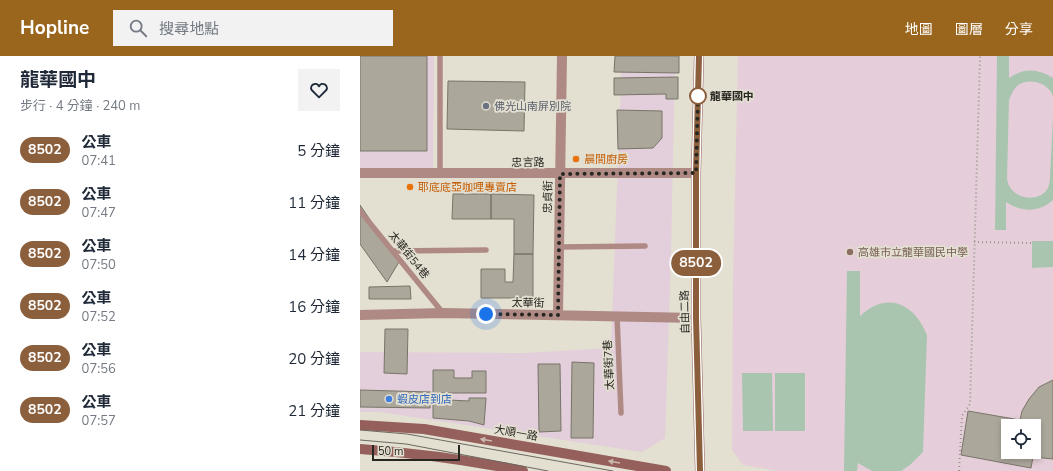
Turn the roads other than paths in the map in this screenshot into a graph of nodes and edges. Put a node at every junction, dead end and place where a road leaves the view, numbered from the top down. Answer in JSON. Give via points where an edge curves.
{"nodes":[{"id":1,"x":440,"y":56,"type":"edge"},
{"id":2,"x":562,"y":56,"type":"edge"},
{"id":3,"x":699,"y":56,"type":"edge"},
{"id":4,"x":360,"y":173,"type":"edge"},
{"id":5,"x":696,"y":173,"type":"junction"},
{"id":6,"x":440,"y":174,"type":"junction"},
{"id":7,"x":560,"y":174,"type":"junction"},
{"id":8,"x":360,"y":210,"type":"edge"},
{"id":9,"x":645,"y":246,"type":"dead end"},
{"id":10,"x":559,"y":247,"type":"junction"},
{"id":11,"x":486,"y":250,"type":"dead end"},
{"id":12,"x":394,"y":252,"type":"junction"},
{"id":13,"x":443,"y":313,"type":"junction"},
{"id":14,"x":360,"y":315,"type":"edge"},
{"id":15,"x":558,"y":315,"type":"junction"},
{"id":16,"x":617,"y":316,"type":"junction"},
{"id":17,"x":696,"y":318,"type":"junction"},
{"id":18,"x":622,"y":413,"type":"dead end"},
{"id":19,"x":360,"y":425,"type":"edge"},
{"id":20,"x":360,"y":449,"type":"edge"},
{"id":21,"x":523,"y":471,"type":"edge"},
{"id":22,"x":666,"y":471,"type":"edge"},
{"id":23,"x":700,"y":471,"type":"edge"}],
"edges":[{"from":1,"to":6,"type":"lane"},
{"from":2,"to":7,"type":"street","name":"忠貞街"},
{"from":3,"to":5,"type":"street","name":"自由二路"},
{"from":4,"to":6,"type":"street","name":"忠言路"},
{"from":5,"to":7,"type":"street","name":"忠言路"},
{"from":5,"to":17,"type":"street","name":"自由二路"},
{"from":6,"to":7,"type":"street","name":"忠言路"},
{"from":7,"to":10,"type":"street","name":"忠貞街"},
{"from":8,"to":12,"type":"lane","name":"太華街54巷"},
{"from":9,"to":10,"type":"lane"},
{"from":10,"to":15,"type":"street","name":"忠貞街"},
{"from":11,"to":12,"type":"lane"},
{"from":12,"to":13,"type":"lane","name":"太華街54巷"},
{"from":13,"to":14,"type":"street","name":"太華街"},
{"from":13,"to":15,"type":"street","name":"太華街"},
{"from":15,"to":16,"type":"street","name":"太華街"},
{"from":16,"to":17,"type":"street","name":"太華街"},
{"from":16,"to":18,"type":"lane","name":"太華街7巷"},
{"from":17,"to":23,"type":"street","name":"自由二路"},
{"from":22,"to":19,"type":"street","name":"大順一路","one_way":true,"via":[[424,429]]},
{"from":20,"to":21,"type":"street","via":[[487,463]]}]}
